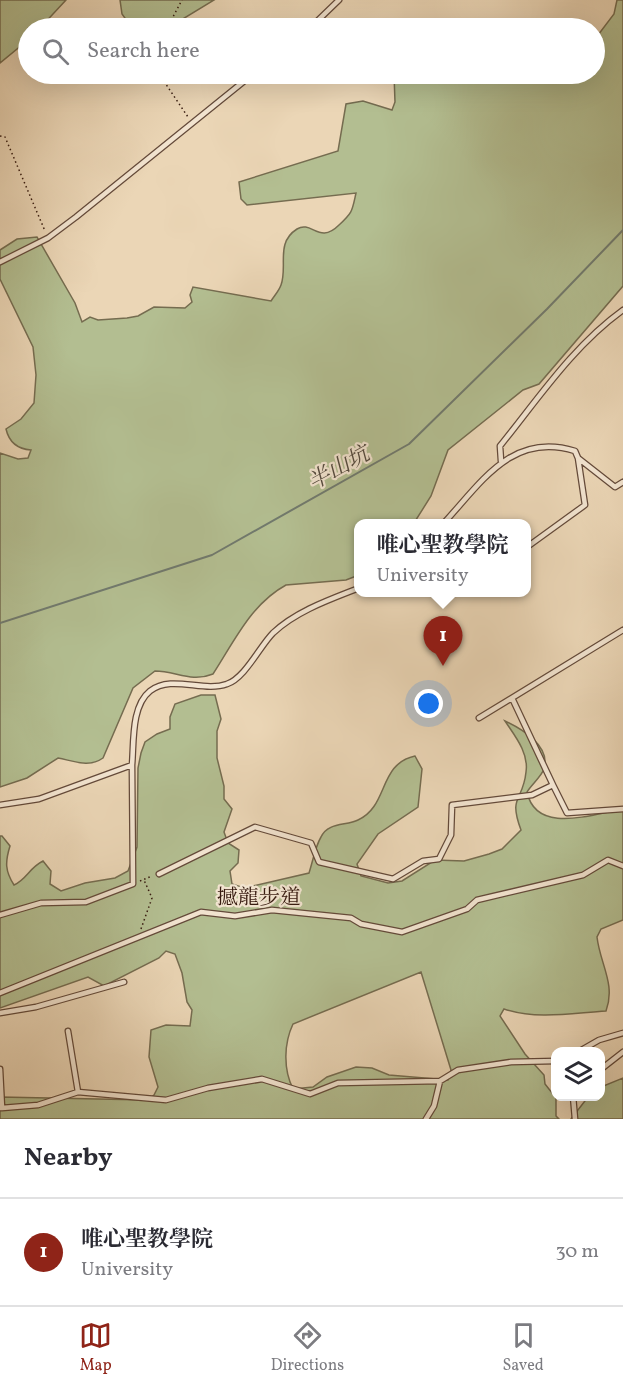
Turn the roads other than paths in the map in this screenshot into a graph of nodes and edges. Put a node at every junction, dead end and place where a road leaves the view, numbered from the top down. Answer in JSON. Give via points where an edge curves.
{"nodes":[{"id":1,"x":339,"y":0,"type":"edge"},
{"id":2,"x":320,"y":18,"type":"edge"},
{"id":3,"x":240,"y":84,"type":"edge"},
{"id":4,"x":0,"y":262,"type":"edge"},
{"id":5,"x":623,"y":310,"type":"edge"},
{"id":6,"x":578,"y":458,"type":"junction"},
{"id":7,"x":501,"y":461,"type":"junction"},
{"id":8,"x":623,"y":482,"type":"edge"},
{"id":9,"x":448,"y":519,"type":"edge"},
{"id":10,"x":531,"y":543,"type":"edge"},
{"id":11,"x":354,"y":590,"type":"edge"},
{"id":12,"x":623,"y":630,"type":"edge"},
{"id":13,"x":512,"y":698,"type":"junction"},
{"id":14,"x":479,"y":718,"type":"dead end"},
{"id":15,"x":132,"y":765,"type":"junction"},
{"id":16,"x":553,"y":785,"type":"junction"},
{"id":17,"x":0,"y":805,"type":"edge"},
{"id":18,"x":623,"y":809,"type":"edge"},
{"id":19,"x":623,"y":866,"type":"edge"},
{"id":20,"x":159,"y":874,"type":"road end"},
{"id":21,"x":0,"y":915,"type":"edge"},
{"id":22,"x":124,"y":982,"type":"dead end"},
{"id":23,"x":0,"y":993,"type":"edge"},
{"id":24,"x":0,"y":1013,"type":"edge"},
{"id":25,"x":69,"y":1031,"type":"dead end"},
{"id":26,"x":623,"y":1033,"type":"edge"},
{"id":27,"x":587,"y":1047,"type":"edge"},
{"id":28,"x":623,"y":1052,"type":"edge"},
{"id":29,"x":551,"y":1061,"type":"edge"},
{"id":30,"x":605,"y":1066,"type":"edge"},
{"id":31,"x":0,"y":1069,"type":"edge"},
{"id":32,"x":440,"y":1081,"type":"junction"},
{"id":33,"x":78,"y":1092,"type":"junction"},
{"id":34,"x":573,"y":1101,"type":"edge"},
{"id":35,"x":1,"y":1108,"type":"edge"},
{"id":36,"x":426,"y":1119,"type":"edge"},
{"id":37,"x":575,"y":1119,"type":"edge"}],
"edges":[{"from":1,"to":2,"type":"lane"},
{"from":3,"to":4,"type":"lane","via":[[48,238]]},
{"from":5,"to":7,"type":"lane","via":[[597,329],[551,381],[500,446]]},
{"from":6,"to":7,"type":"lane","via":[[575,451],[557,445],[529,447]]},
{"from":6,"to":8,"type":"lane","via":[[615,487]]},
{"from":6,"to":10,"type":"lane","via":[[585,505]]},
{"from":7,"to":9,"type":"lane"},
{"from":11,"to":15,"type":"lane","via":[[313,607],[274,632],[228,684],[175,683],[152,689],[141,700]]},
{"from":12,"to":13,"type":"lane"},
{"from":13,"to":14,"type":"lane"},
{"from":13,"to":16,"type":"lane"},
{"from":15,"to":17,"type":"lane","via":[[39,799]]},
{"from":15,"to":21,"type":"lane","via":[[133,884],[86,902],[41,903]]},
{"from":16,"to":18,"type":"lane","via":[[567,813]]},
{"from":16,"to":20,"type":"lane","via":[[532,795],[452,805],[450,835],[439,859],[423,861],[393,879],[320,862],[311,843],[255,826]]},
{"from":19,"to":23,"type":"lane","name":"撼龍步道","via":[[608,860],[583,875],[477,900],[467,909],[402,932],[361,924],[351,918],[272,910],[235,916],[201,912]]},
{"from":22,"to":24,"type":"lane"},
{"from":25,"to":33,"type":"lane"},
{"from":26,"to":27,"type":"lane"},
{"from":28,"to":30,"type":"lane"},
{"from":29,"to":32,"type":"lane","via":[[458,1070]]},
{"from":31,"to":35,"type":"lane"},
{"from":32,"to":33,"type":"lane","via":[[338,1083],[310,1094],[262,1079],[166,1100]]},
{"from":32,"to":36,"type":"lane","via":[[434,1106]]},
{"from":33,"to":35,"type":"lane","via":[[38,1105]]},
{"from":34,"to":37,"type":"lane"}]}
